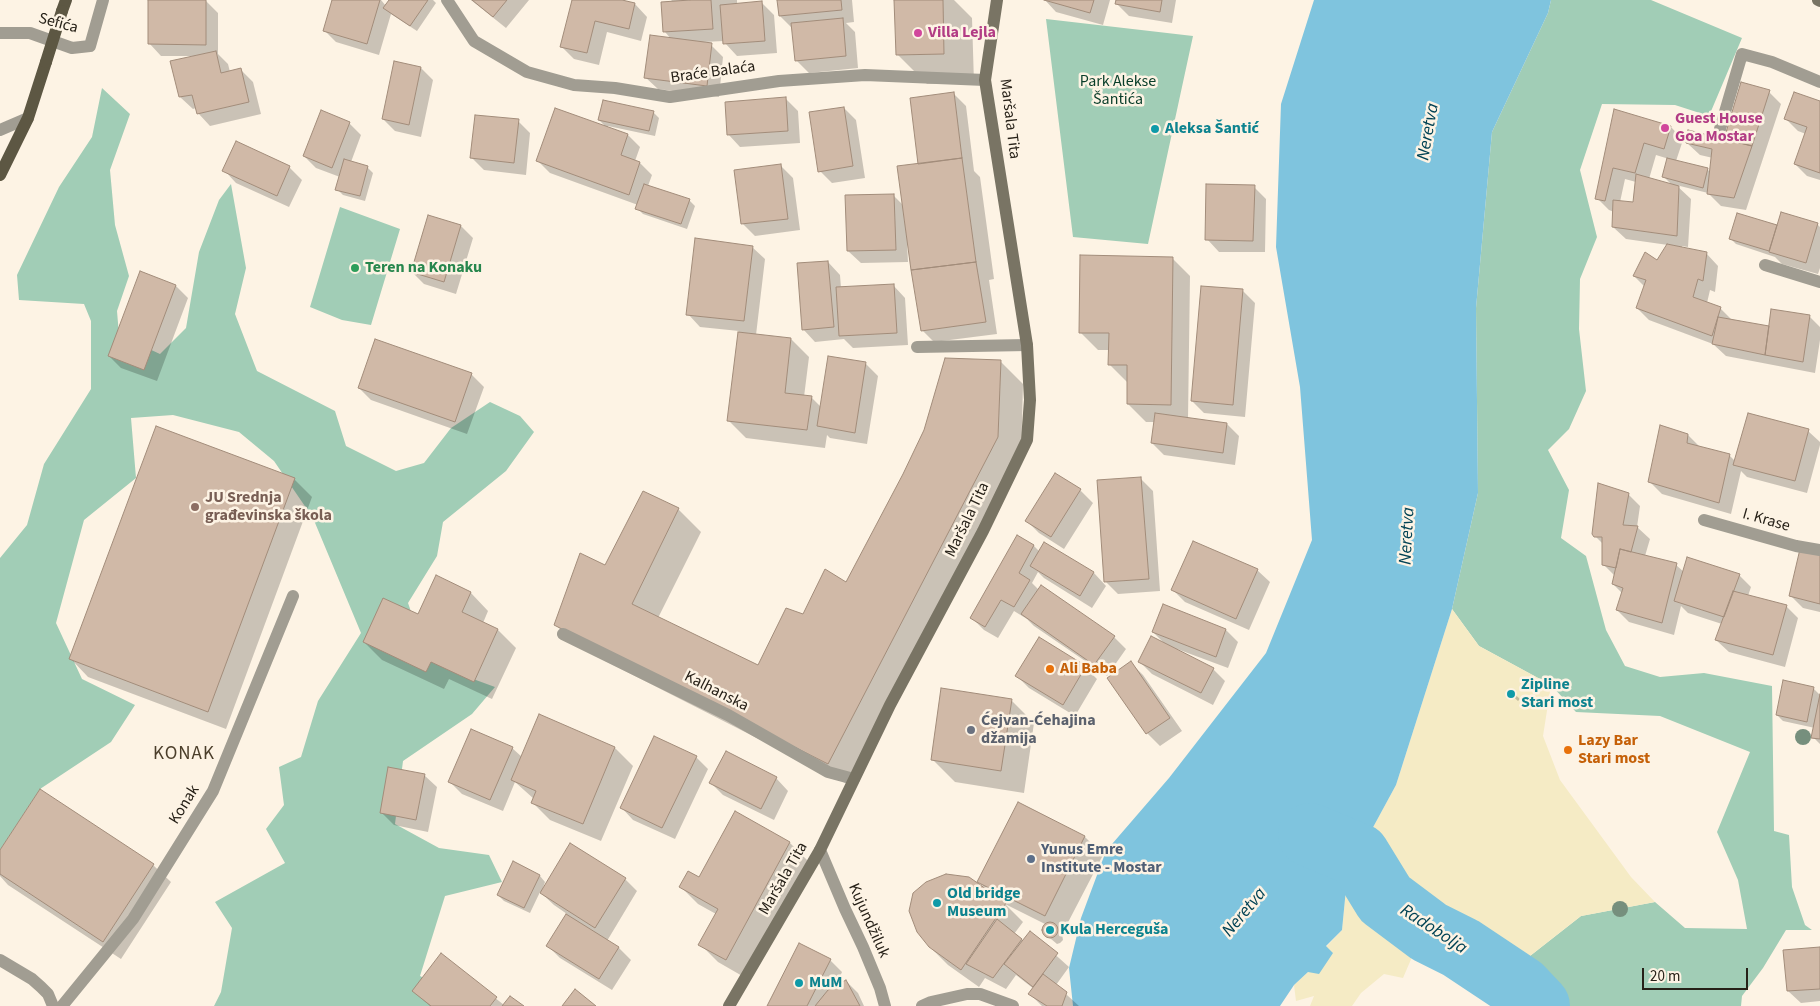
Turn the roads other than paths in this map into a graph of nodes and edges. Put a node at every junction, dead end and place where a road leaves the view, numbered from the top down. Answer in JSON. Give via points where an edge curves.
{"nodes":[{"id":1,"x":103,"y":0,"type":"edge"},
{"id":2,"x":447,"y":0,"type":"edge"},
{"id":3,"x":997,"y":0,"type":"edge"},
{"id":4,"x":64,"y":6,"type":"edge"},
{"id":5,"x":0,"y":33,"type":"edge"},
{"id":6,"x":986,"y":80,"type":"junction"},
{"id":7,"x":1820,"y":82,"type":"edge"},
{"id":8,"x":28,"y":118,"type":"junction"},
{"id":9,"x":1720,"y":129,"type":"dead end"},
{"id":10,"x":0,"y":130,"type":"edge"},
{"id":11,"x":0,"y":176,"type":"edge"},
{"id":12,"x":1765,"y":265,"type":"dead end"},
{"id":13,"x":1820,"y":282,"type":"edge"},
{"id":14,"x":1027,"y":345,"type":"junction"},
{"id":15,"x":917,"y":346,"type":"dead end"},
{"id":16,"x":1704,"y":520,"type":"dead end"},
{"id":17,"x":1820,"y":550,"type":"edge"},
{"id":18,"x":293,"y":596,"type":"dead end"},
{"id":19,"x":562,"y":634,"type":"dead end"},
{"id":20,"x":854,"y":779,"type":"junction"},
{"id":21,"x":820,"y":850,"type":"junction"},
{"id":22,"x":0,"y":960,"type":"edge"},
{"id":23,"x":53,"y":1006,"type":"edge"},
{"id":24,"x":62,"y":1006,"type":"edge"},
{"id":25,"x":729,"y":1006,"type":"edge"},
{"id":26,"x":885,"y":1006,"type":"edge"},
{"id":27,"x":922,"y":1006,"type":"edge"},
{"id":28,"x":1013,"y":1006,"type":"edge"}],
"edges":[{"from":1,"to":5,"type":"street","name":"Sefića","via":[[90,46],[72,48],[30,33]]},
{"from":2,"to":6,"type":"street","name":"Braće Balaća","via":[[474,41],[527,72],[574,85],[670,97],[779,81],[865,75]]},
{"from":3,"to":6,"type":"street","name":"Maršala Tita"},
{"from":4,"to":8,"type":"main road","bridge":true},
{"from":6,"to":14,"type":"street","name":"Maršala Tita"},
{"from":7,"to":9,"type":"street","via":[[1772,62],[1742,54]]},
{"from":8,"to":10,"type":"street"},
{"from":8,"to":11,"type":"main road"},
{"from":12,"to":13,"type":"street"},
{"from":14,"to":15,"type":"street"},
{"from":14,"to":20,"type":"street","name":"Maršala Tita","via":[[1030,400],[1027,440]]},
{"from":16,"to":17,"type":"street","name":"I. Krase"},
{"from":18,"to":24,"type":"street","name":"Konak","via":[[213,791],[133,919]]},
{"from":19,"to":20,"type":"street","name":"Kalhanska","via":[[728,715],[828,772]]},
{"from":20,"to":21,"type":"street","name":"Maršala Tita"},
{"from":21,"to":25,"type":"street","name":"Maršala Tita"},
{"from":21,"to":26,"type":"street","name":"Kujundžiluk"},
{"from":22,"to":23,"type":"street","via":[[36,983],[48,994]]},
{"from":27,"to":28,"type":"street","via":[[967,994],[986,996]]}]}
